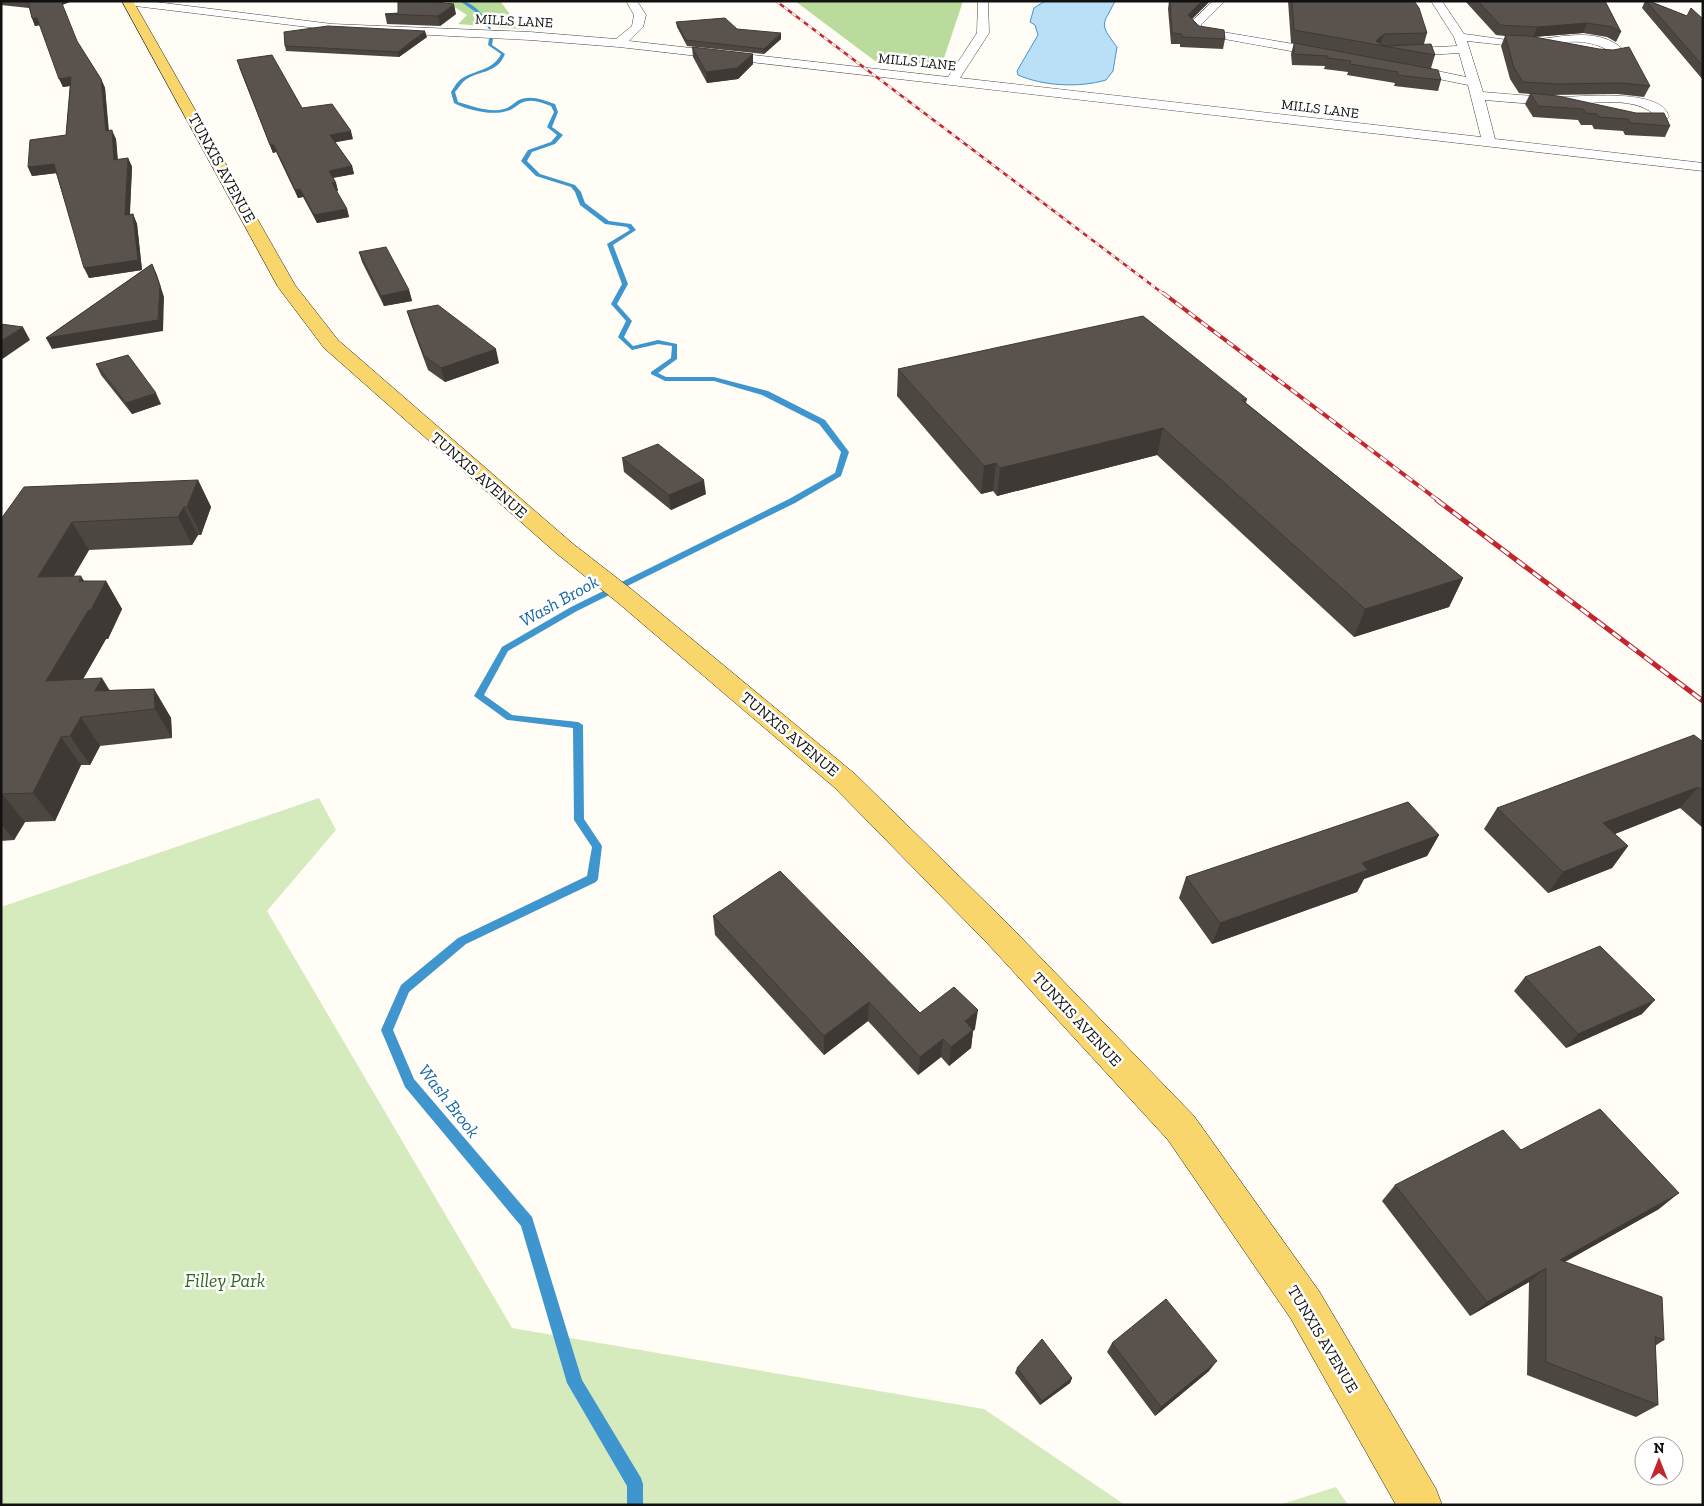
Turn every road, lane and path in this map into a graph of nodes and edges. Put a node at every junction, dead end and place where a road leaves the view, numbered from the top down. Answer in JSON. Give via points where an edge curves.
{"nodes":[{"id":1,"x":631,"y":1,"type":"edge"},
{"id":2,"x":983,"y":1,"type":"edge"},
{"id":3,"x":1220,"y":1,"type":"edge"},
{"id":4,"x":127,"y":2,"type":"edge"},
{"id":5,"x":1439,"y":5,"type":"edge"},
{"id":6,"x":1423,"y":6,"type":"dead end"},
{"id":7,"x":619,"y":43,"type":"junction"},
{"id":8,"x":1462,"y":43,"type":"junction"},
{"id":9,"x":1532,"y":43,"type":"junction"},
{"id":10,"x":1386,"y":53,"type":"edge"},
{"id":11,"x":1338,"y":56,"type":"edge"},
{"id":12,"x":1396,"y":67,"type":"edge"},
{"id":13,"x":952,"y":81,"type":"junction"},
{"id":14,"x":1475,"y":88,"type":"junction"},
{"id":15,"x":1554,"y":101,"type":"junction"},
{"id":16,"x":1489,"y":143,"type":"junction"},
{"id":17,"x":1703,"y":167,"type":"edge"},
{"id":18,"x":1420,"y":1505,"type":"edge"}],
"edges":[{"from":1,"to":7,"type":"street","via":[[640,15],[637,27]]},
{"from":2,"to":13,"type":"street","via":[[983,33]]},
{"from":3,"to":11,"type":"street","via":[[1194,25],[1200,32]]},
{"from":4,"to":7,"type":"street","name":"MILLS LANE","via":[[332,27]]},
{"from":4,"to":18,"type":"main road","name":"TUNXIS AVENUE","via":[[287,287],[331,344],[564,548],[845,781],[999,935],[1181,1128],[1305,1305]]},
{"from":5,"to":6,"type":"street"},
{"from":5,"to":8,"type":"street"},
{"from":7,"to":13,"type":"street","name":"MILLS LANE"},
{"from":8,"to":9,"type":"street"},
{"from":8,"to":10,"type":"street"},
{"from":8,"to":14,"type":"street"},
{"from":9,"to":9,"type":"street","via":[[1573,52],[1606,56],[1622,54],[1599,39],[1554,38]]},
{"from":12,"to":14,"type":"street"},
{"from":13,"to":16,"type":"street","name":"MILLS LANE"},
{"from":14,"to":15,"type":"street"},
{"from":14,"to":16,"type":"street"},
{"from":15,"to":15,"type":"street","via":[[1640,101],[1655,107],[1662,117],[1652,120]]},
{"from":16,"to":17,"type":"street","name":"MILLS LANE"}]}
